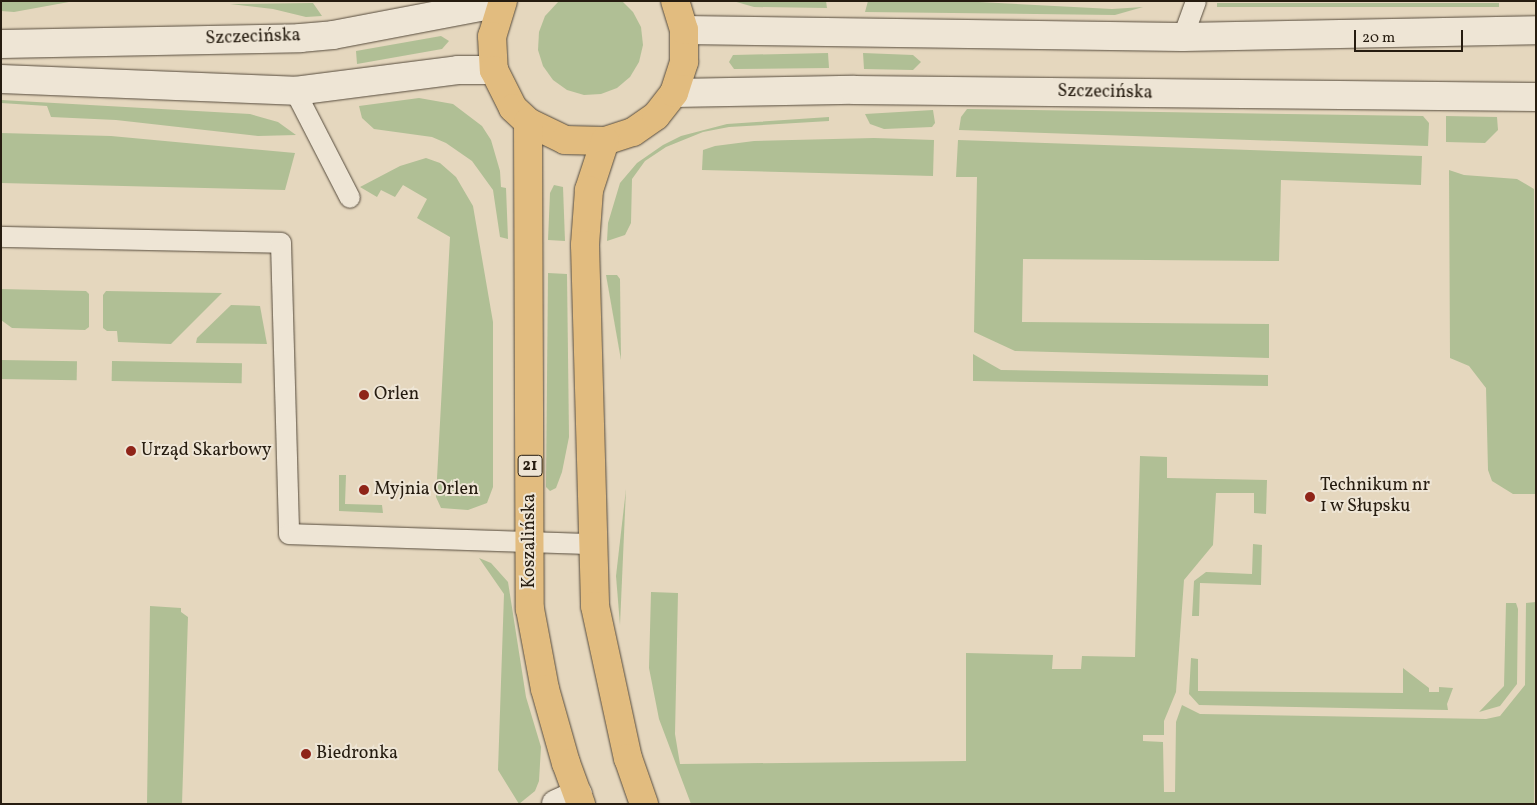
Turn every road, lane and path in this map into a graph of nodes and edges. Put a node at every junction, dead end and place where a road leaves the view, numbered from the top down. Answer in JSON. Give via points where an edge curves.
{"nodes":[{"id":1,"x":674,"y":1,"type":"edge"},
{"id":2,"x":1196,"y":1,"type":"edge"},
{"id":3,"x":502,"y":2,"type":"edge"},
{"id":4,"x":684,"y":30,"type":"junction"},
{"id":5,"x":1536,"y":30,"type":"edge"},
{"id":6,"x":1183,"y":37,"type":"junction"},
{"id":7,"x":1,"y":44,"type":"edge"},
{"id":8,"x":494,"y":70,"type":"junction"},
{"id":9,"x":1,"y":79,"type":"edge"},
{"id":10,"x":295,"y":91,"type":"junction"},
{"id":11,"x":674,"y":92,"type":"junction"},
{"id":12,"x":1536,"y":97,"type":"edge"},
{"id":13,"x":528,"y":122,"type":"junction"},
{"id":14,"x":605,"y":141,"type":"junction"},
{"id":15,"x":350,"y":198,"type":"dead end"},
{"id":16,"x":1,"y":237,"type":"edge"},
{"id":17,"x":530,"y":543,"type":"junction"},
{"id":18,"x":592,"y":544,"type":"junction"},
{"id":19,"x":571,"y":800,"type":"edge"},
{"id":20,"x":644,"y":804,"type":"edge"}],
"edges":[{"from":1,"to":4,"type":"main road"},
{"from":2,"to":6,"type":"lane"},
{"from":3,"to":7,"type":"street","name":"Szczecińska","via":[[308,37]]},
{"from":3,"to":8,"type":"main road","via":[[492,36]]},
{"from":4,"to":6,"type":"street"},
{"from":4,"to":11,"type":"main road","via":[[684,62]]},
{"from":5,"to":6,"type":"street"},
{"from":8,"to":10,"type":"street","via":[[458,70]]},
{"from":8,"to":13,"type":"main road","via":[[513,108]]},
{"from":9,"to":10,"type":"street"},
{"from":10,"to":15,"type":"lane"},
{"from":11,"to":12,"type":"street","name":"Szczecińska","via":[[863,90]]},
{"from":11,"to":14,"type":"main road","via":[[648,121],[632,132]]},
{"from":13,"to":14,"type":"main road","via":[[564,140]]},
{"from":13,"to":17,"type":"main road","name":"Koszalińska","number":"21"},
{"from":14,"to":18,"type":"main road","via":[[589,190],[585,245]]},
{"from":16,"to":17,"type":"lane","via":[[281,243],[289,534]]},
{"from":17,"to":18,"type":"lane"},
{"from":17,"to":19,"type":"main road","name":"Koszalińska","number":"21","via":[[530,609]]},
{"from":18,"to":20,"type":"main road","via":[[595,606],[610,681],[628,758]]}]}
